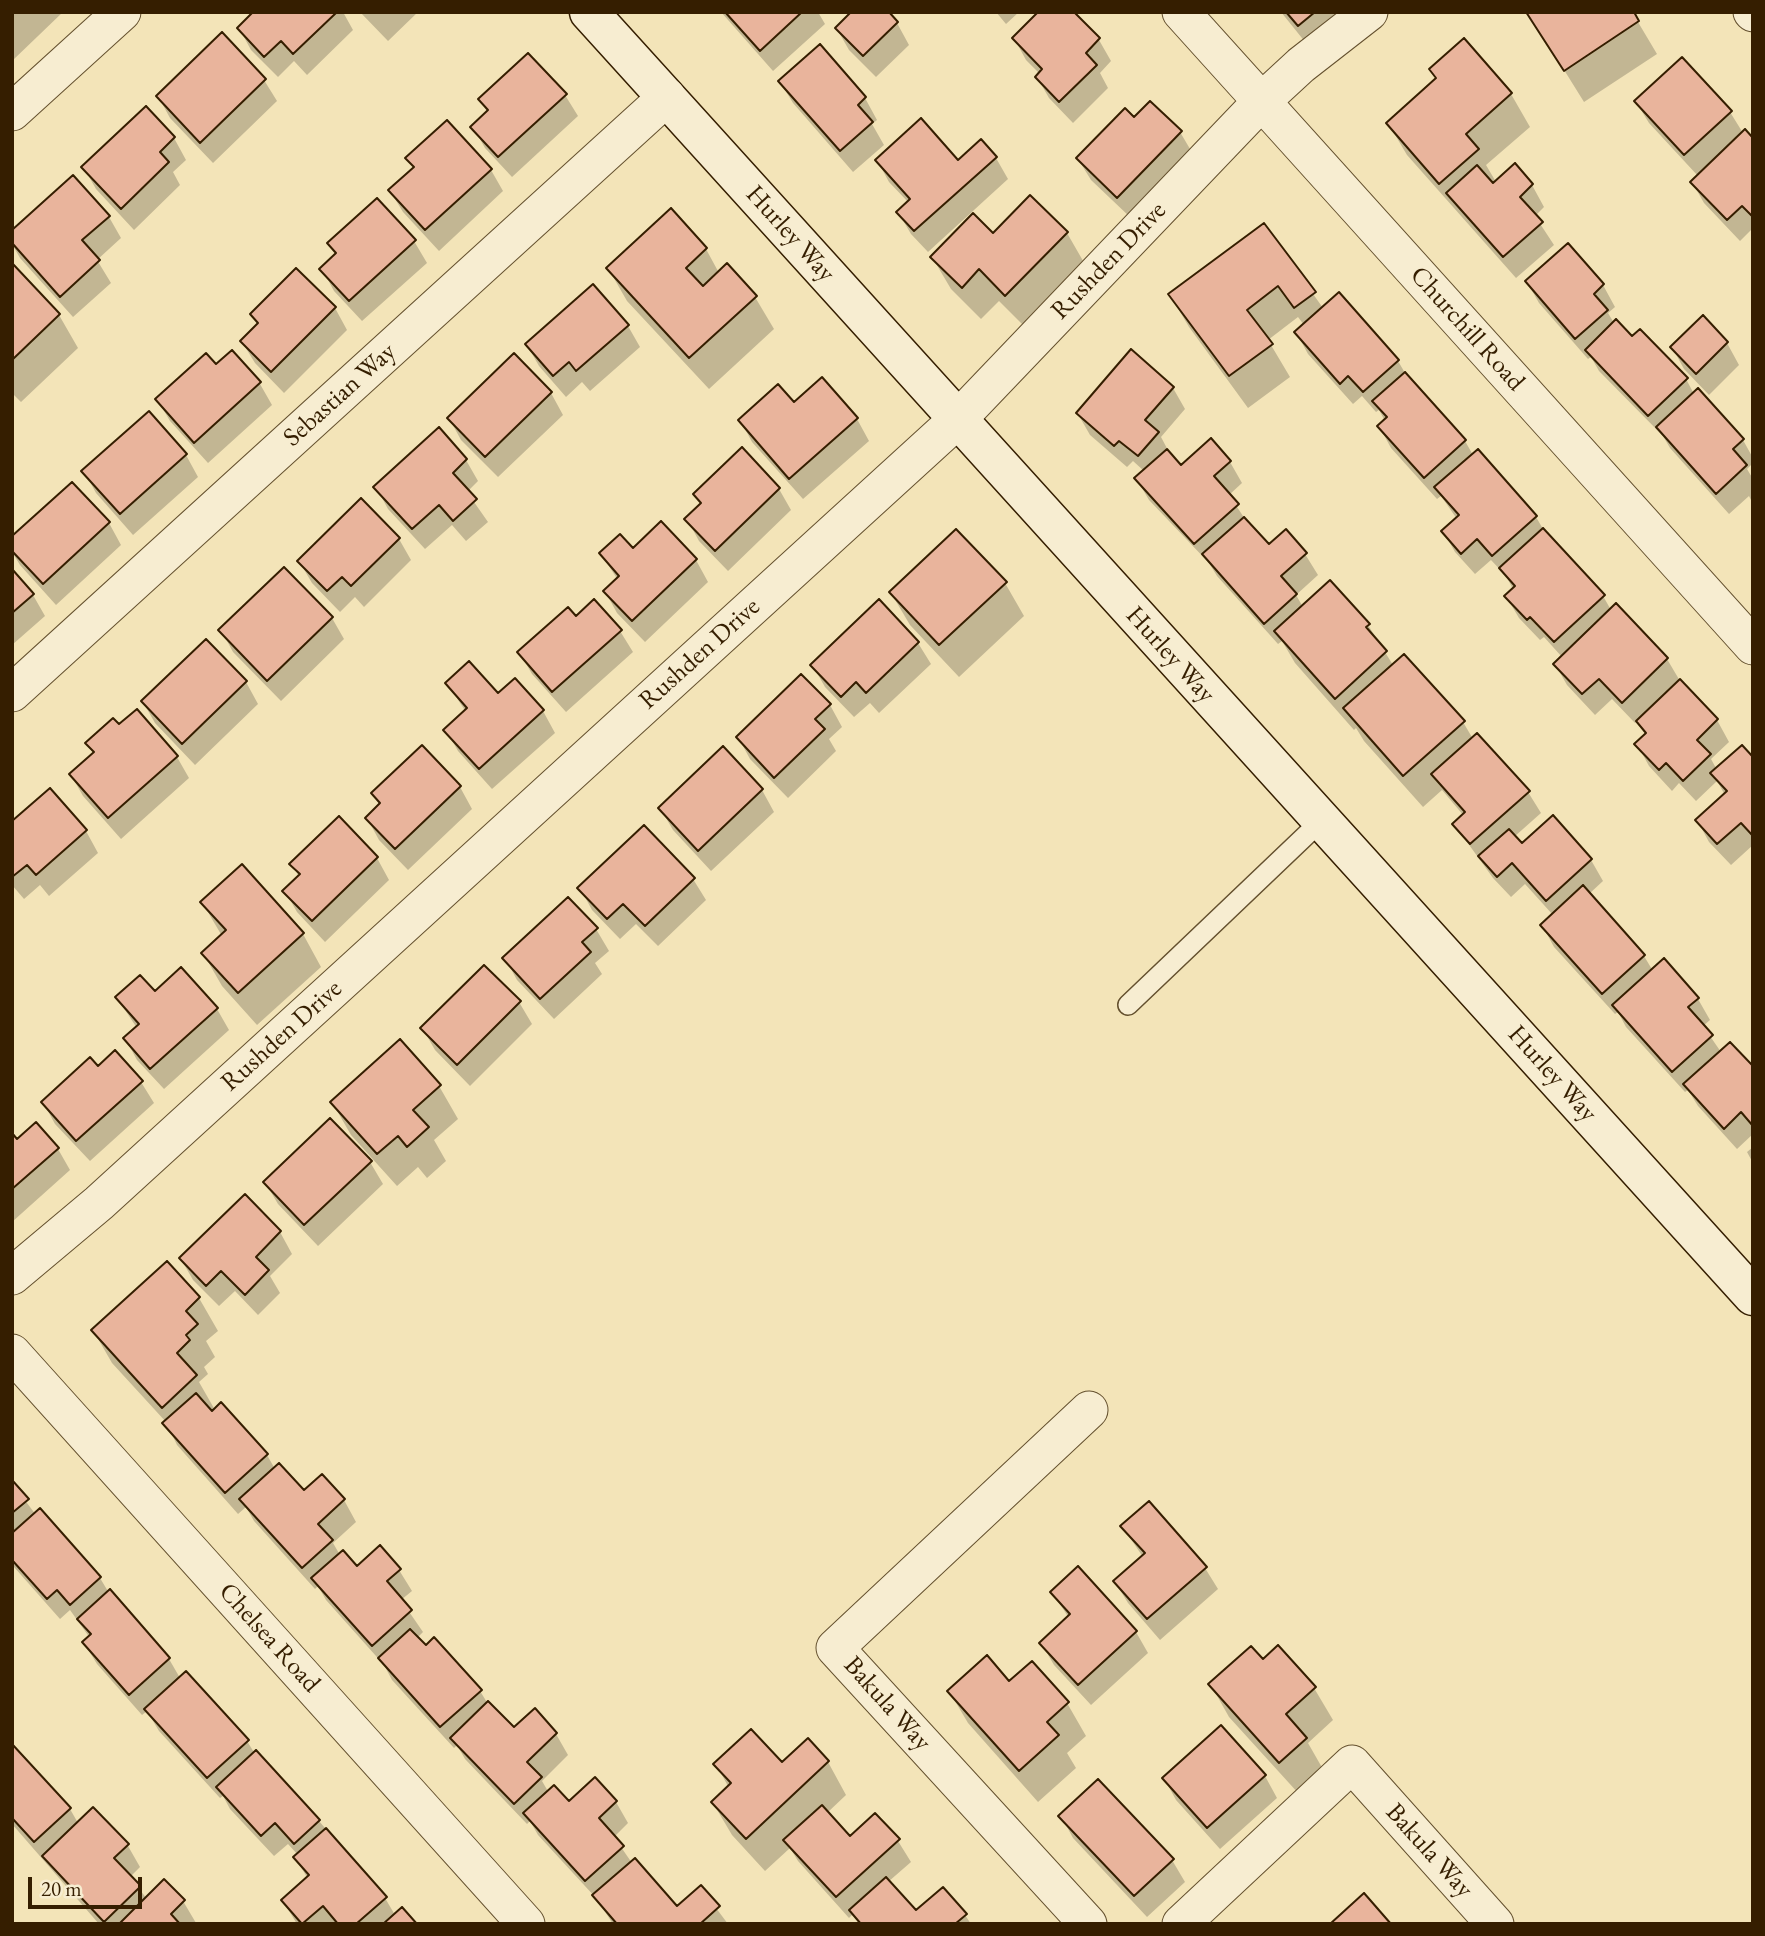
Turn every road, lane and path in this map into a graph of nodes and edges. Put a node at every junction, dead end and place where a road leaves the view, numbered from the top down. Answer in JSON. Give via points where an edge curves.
{"nodes":[{"id":1,"x":122,"y":12,"type":"edge"},
{"id":2,"x":589,"y":12,"type":"edge"},
{"id":3,"x":1181,"y":12,"type":"edge"},
{"id":4,"x":1369,"y":12,"type":"edge"},
{"id":5,"x":667,"y":97,"type":"junction"},
{"id":6,"x":1262,"y":102,"type":"junction"},
{"id":7,"x":12,"y":112,"type":"edge"},
{"id":8,"x":957,"y":420,"type":"junction"},
{"id":9,"x":1753,"y":646,"type":"edge"},
{"id":10,"x":12,"y":693,"type":"edge"},
{"id":11,"x":1321,"y":821,"type":"junction"},
{"id":12,"x":1128,"y":1005,"type":"dead end"},
{"id":13,"x":12,"y":1276,"type":"edge"},
{"id":14,"x":1753,"y":1296,"type":"edge"},
{"id":15,"x":12,"y":1353,"type":"edge"},
{"id":16,"x":1089,"y":1410,"type":"dead end"},
{"id":17,"x":526,"y":1924,"type":"edge"},
{"id":18,"x":1088,"y":1924,"type":"edge"},
{"id":19,"x":1181,"y":1924,"type":"edge"},
{"id":20,"x":1495,"y":1924,"type":"edge"}],
"edges":[{"from":1,"to":7,"type":"street"},
{"from":2,"to":5,"type":"street","name":"Hurley Way"},
{"from":3,"to":6,"type":"street","name":"Churchill Road"},
{"from":4,"to":6,"type":"street","name":"Rushden Drive"},
{"from":5,"to":8,"type":"street","name":"Hurley Way"},
{"from":5,"to":10,"type":"street","name":"Sebastian Way"},
{"from":6,"to":8,"type":"street","name":"Rushden Drive"},
{"from":6,"to":9,"type":"street","name":"Churchill Road"},
{"from":8,"to":11,"type":"street","name":"Hurley Way"},
{"from":8,"to":13,"type":"street","name":"Rushden Drive","via":[[109,1194]]},
{"from":11,"to":12,"type":"lane"},
{"from":11,"to":14,"type":"street","name":"Hurley Way"},
{"from":15,"to":17,"type":"street","name":"Chelsea Road"},
{"from":16,"to":18,"type":"street","name":"Bakula Way","via":[[835,1648]]},
{"from":19,"to":20,"type":"street","name":"Bakula Way","via":[[1352,1764]]}]}
